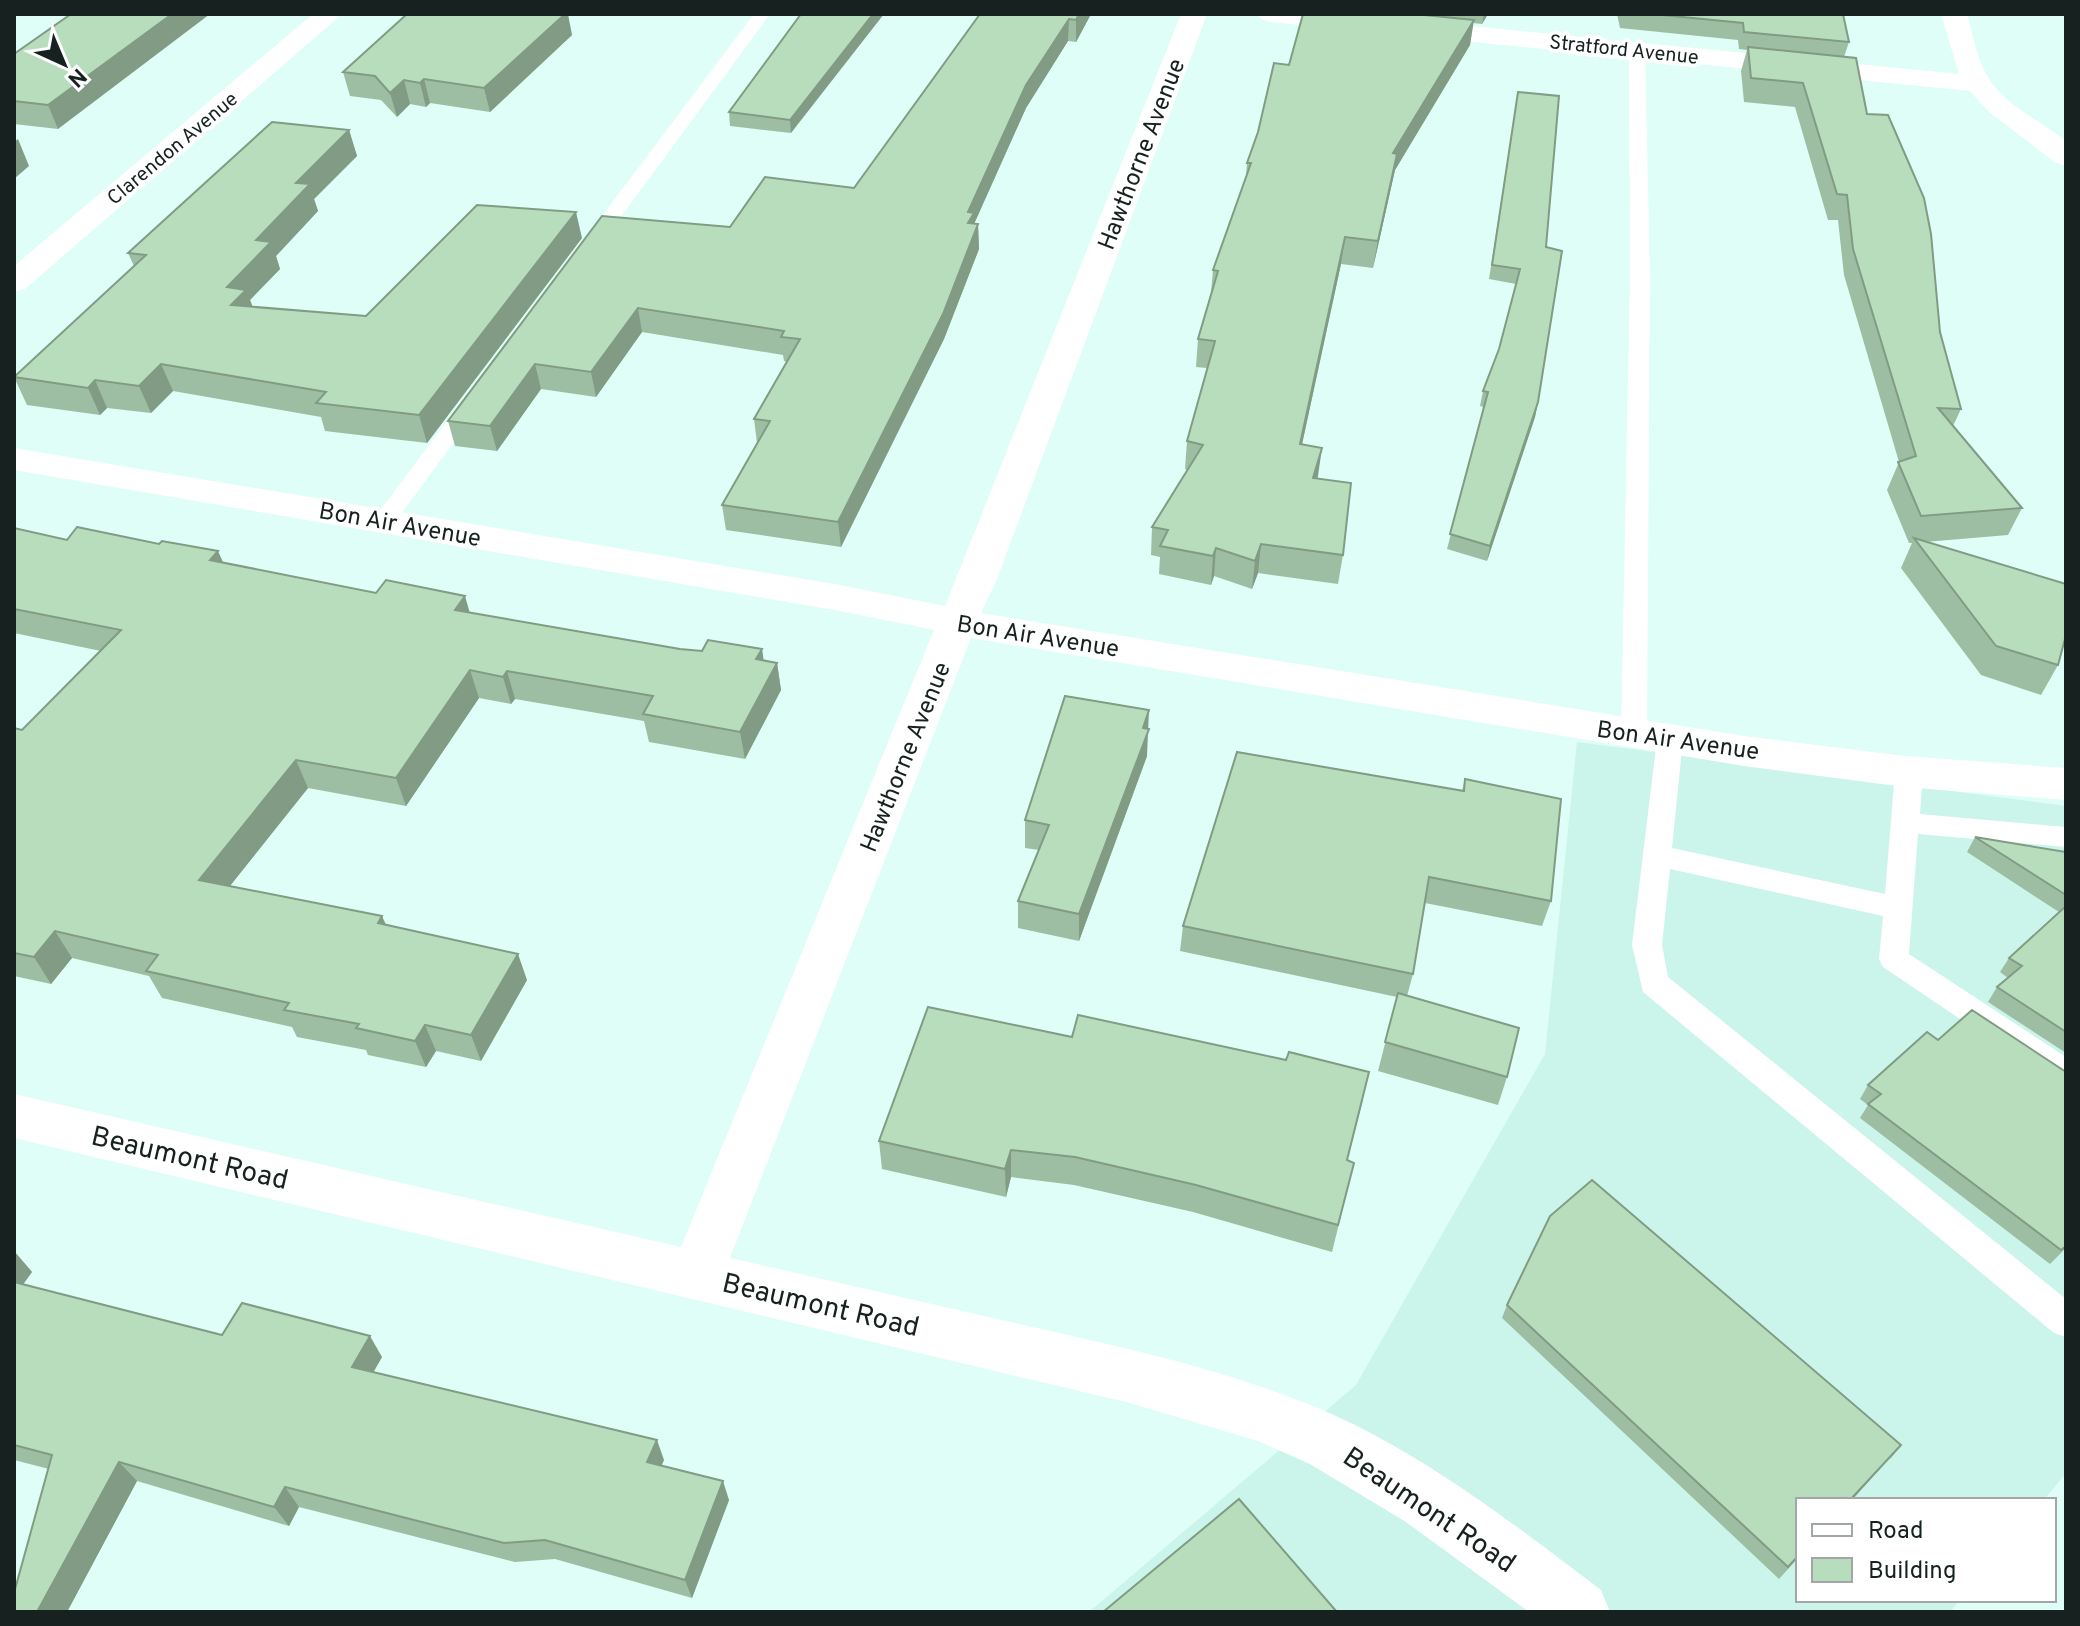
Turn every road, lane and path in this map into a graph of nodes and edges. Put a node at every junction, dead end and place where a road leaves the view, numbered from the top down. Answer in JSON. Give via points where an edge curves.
{"nodes":[{"id":1,"x":329,"y":14,"type":"edge"},
{"id":2,"x":762,"y":14,"type":"edge"},
{"id":3,"x":1194,"y":14,"type":"edge"},
{"id":4,"x":1270,"y":14,"type":"edge"},
{"id":5,"x":1954,"y":14,"type":"edge"},
{"id":6,"x":1637,"y":50,"type":"junction"},
{"id":7,"x":1978,"y":84,"type":"junction"},
{"id":8,"x":2061,"y":147,"type":"edge"},
{"id":9,"x":573,"y":268,"type":"edge"},
{"id":10,"x":14,"y":282,"type":"edge"},
{"id":11,"x":488,"y":382,"type":"edge"},
{"id":12,"x":14,"y":459,"type":"edge"},
{"id":13,"x":384,"y":521,"type":"junction"},
{"id":14,"x":957,"y":623,"type":"junction"},
{"id":15,"x":1652,"y":737,"type":"junction"},
{"id":16,"x":1909,"y":771,"type":"junction"},
{"id":17,"x":2066,"y":784,"type":"edge"},
{"id":18,"x":1905,"y":823,"type":"junction"},
{"id":19,"x":2066,"y":837,"type":"edge"},
{"id":20,"x":1657,"y":855,"type":"junction"},
{"id":21,"x":1898,"y":908,"type":"junction"},
{"id":22,"x":2066,"y":1074,"type":"edge"},
{"id":23,"x":14,"y":1116,"type":"edge"},
{"id":24,"x":697,"y":1274,"type":"junction"},
{"id":25,"x":2066,"y":1321,"type":"edge"},
{"id":26,"x":1579,"y":1612,"type":"edge"}],
"edges":[{"from":1,"to":10,"type":"street","name":"Clarendon Avenue"},
{"from":2,"to":9,"type":"lane"},
{"from":3,"to":14,"type":"street","name":"Hawthorne Avenue"},
{"from":4,"to":6,"type":"street","name":"Stratford Avenue"},
{"from":5,"to":7,"type":"street"},
{"from":6,"to":7,"type":"street","name":"Stratford Avenue"},
{"from":6,"to":15,"type":"lane"},
{"from":7,"to":8,"type":"street"},
{"from":11,"to":13,"type":"lane"},
{"from":12,"to":13,"type":"street","name":"Bon Air Avenue"},
{"from":13,"to":14,"type":"street","name":"Bon Air Avenue","via":[[840,598]]},
{"from":14,"to":15,"type":"street","name":"Bon Air Avenue"},
{"from":14,"to":24,"type":"street","name":"Hawthorne Avenue"},
{"from":15,"to":16,"type":"street","name":"Bon Air Avenue"},
{"from":15,"to":20,"type":"lane"},
{"from":16,"to":17,"type":"street","name":"Bon Air Avenue"},
{"from":16,"to":18,"type":"lane"},
{"from":18,"to":19,"type":"lane"},
{"from":18,"to":21,"type":"lane"},
{"from":20,"to":21,"type":"lane"},
{"from":20,"to":25,"type":"lane","via":[[1647,945],[1654,983]]},
{"from":21,"to":22,"type":"lane","via":[[1894,959]]},
{"from":23,"to":24,"type":"street","name":"Beaumont Road"},
{"from":24,"to":26,"type":"street","name":"Beaumont Road","via":[[1130,1376],[1252,1411],[1331,1444],[1402,1486]]}]}
